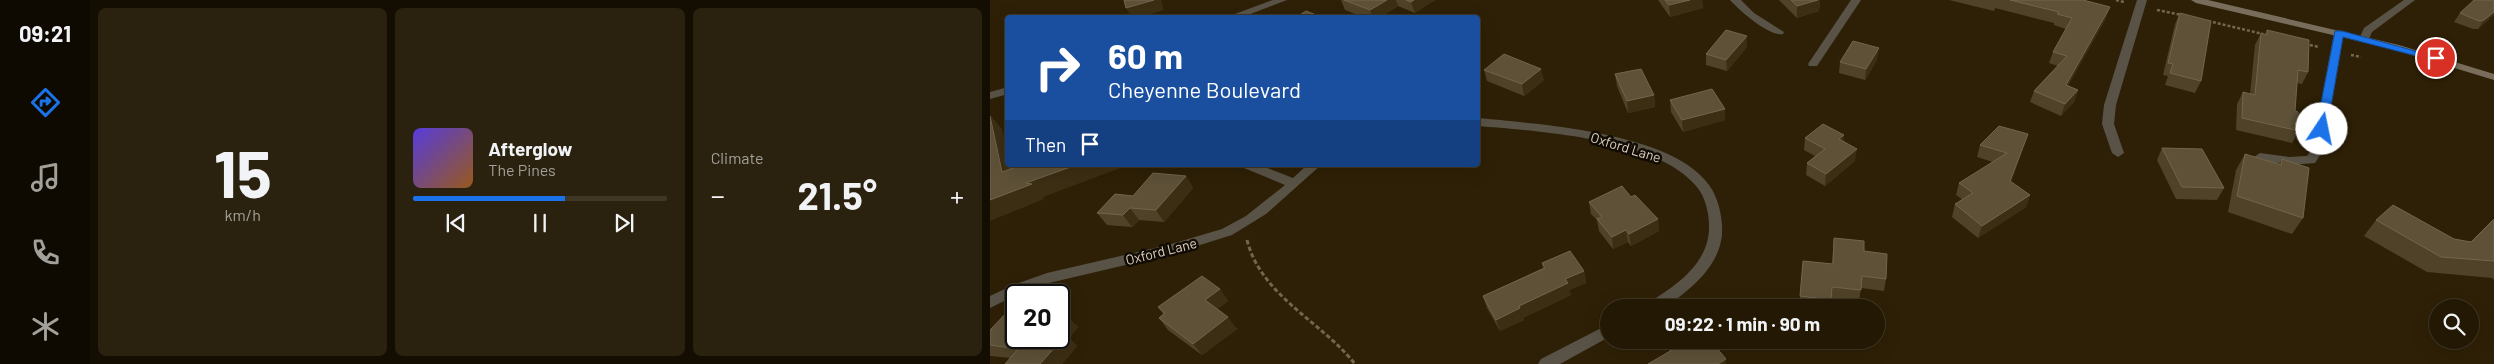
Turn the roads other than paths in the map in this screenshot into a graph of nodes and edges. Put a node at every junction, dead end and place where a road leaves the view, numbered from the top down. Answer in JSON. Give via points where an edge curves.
{"nodes":[{"id":1,"x":1282,"y":0,"type":"edge"},
{"id":2,"x":1735,"y":0,"type":"edge"},
{"id":3,"x":1856,"y":0,"type":"edge"},
{"id":4,"x":2196,"y":0,"type":"edge"},
{"id":5,"x":2410,"y":0,"type":"edge"},
{"id":6,"x":2141,"y":3,"type":"edge"},
{"id":7,"x":1238,"y":15,"type":"edge"},
{"id":8,"x":1779,"y":32,"type":"dead end"},
{"id":9,"x":2339,"y":33,"type":"junction"},
{"id":10,"x":2364,"y":40,"type":"junction"},
{"id":11,"x":1813,"y":64,"type":"dead end"},
{"id":12,"x":2494,"y":77,"type":"edge"},
{"id":13,"x":1005,"y":91,"type":"edge"},
{"id":14,"x":990,"y":96,"type":"edge"},
{"id":15,"x":1480,"y":122,"type":"edge"},
{"id":16,"x":2118,"y":153,"type":"dead end"},
{"id":17,"x":2260,"y":156,"type":"edge"},
{"id":18,"x":1253,"y":167,"type":"edge"},
{"id":19,"x":1313,"y":167,"type":"edge"},
{"id":20,"x":1293,"y":183,"type":"junction"},
{"id":21,"x":1667,"y":299,"type":"edge"},
{"id":22,"x":990,"y":302,"type":"edge"},
{"id":23,"x":1600,"y":335,"type":"edge"},
{"id":24,"x":1546,"y":364,"type":"edge"}],
"edges":[{"from":1,"to":7,"type":"street"},
{"from":2,"to":8,"type":"street","via":[[1751,15]]},
{"from":3,"to":11,"type":"street"},
{"from":4,"to":9,"type":"main road"},
{"from":5,"to":10,"type":"street","via":[[2368,30]]},
{"from":6,"to":16,"type":"street","via":[[2110,105],[2108,124]]},
{"from":9,"to":10,"type":"main road"},
{"from":9,"to":17,"type":"street","via":[[2318,149],[2311,160],[2289,161]]},
{"from":10,"to":12,"type":"main road"},
{"from":13,"to":14,"type":"street"},
{"from":15,"to":21,"type":"street","name":"Oxford Lane","via":[[1563,130],[1641,149],[1672,161],[1696,178],[1716,215],[1716,236],[1696,275]]},
{"from":18,"to":20,"type":"street"},
{"from":19,"to":20,"type":"street","name":"Oxford Lane"},
{"from":20,"to":22,"type":"street","name":"Oxford Lane","via":[[1230,231],[1170,250],[1051,275]]},
{"from":23,"to":24,"type":"street"}]}
